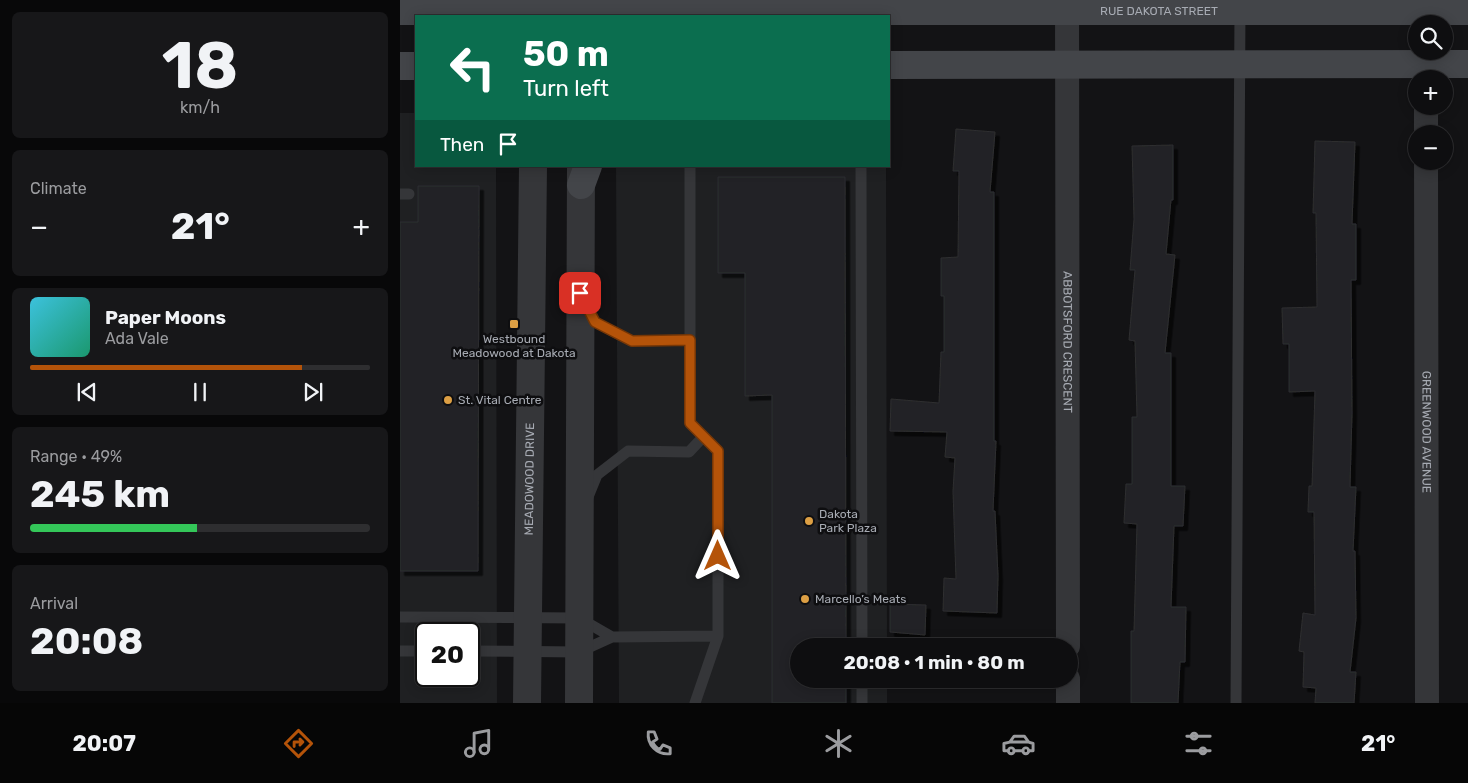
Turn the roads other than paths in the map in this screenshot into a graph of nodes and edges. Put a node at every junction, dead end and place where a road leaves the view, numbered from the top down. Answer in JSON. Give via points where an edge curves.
{"nodes":[{"id":1,"x":886,"y":5,"type":"edge"},
{"id":2,"x":1067,"y":5,"type":"edge"},
{"id":3,"x":701,"y":6,"type":"edge"},
{"id":4,"x":1240,"y":6,"type":"edge"},
{"id":5,"x":586,"y":9,"type":"edge"},
{"id":6,"x":536,"y":10,"type":"edge"},
{"id":7,"x":400,"y":11,"type":"edge"},
{"id":8,"x":1468,"y":11,"type":"edge"},
{"id":9,"x":1426,"y":12,"type":"edge"},
{"id":10,"x":1468,"y":64,"type":"edge"},
{"id":11,"x":1067,"y":65,"type":"junction"},
{"id":12,"x":1426,"y":65,"type":"edge"},
{"id":13,"x":400,"y":66,"type":"edge"},
{"id":14,"x":415,"y":66,"type":"edge"},
{"id":15,"x":1240,"y":66,"type":"junction"},
{"id":16,"x":895,"y":69,"type":"edge"},
{"id":17,"x":533,"y":167,"type":"edge"},
{"id":18,"x":690,"y":167,"type":"edge"},
{"id":19,"x":861,"y":167,"type":"edge"},
{"id":20,"x":1426,"y":170,"type":"edge"},
{"id":21,"x":583,"y":172,"type":"edge"},
{"id":22,"x":580,"y":293,"type":"junction"},
{"id":23,"x":690,"y":340,"type":"junction"},
{"id":24,"x":703,"y":437,"type":"junction"},
{"id":25,"x":580,"y":514,"type":"junction"},
{"id":26,"x":400,"y":616,"type":"edge"},
{"id":27,"x":526,"y":617,"type":"junction"},
{"id":28,"x":579,"y":618,"type":"junction"},
{"id":29,"x":718,"y":636,"type":"junction"},
{"id":30,"x":612,"y":637,"type":"junction"},
{"id":31,"x":862,"y":638,"type":"edge"},
{"id":32,"x":1068,"y":638,"type":"edge"},
{"id":33,"x":400,"y":651,"type":"edge"},
{"id":34,"x":415,"y":651,"type":"edge"},
{"id":35,"x":480,"y":651,"type":"edge"},
{"id":36,"x":526,"y":651,"type":"junction"},
{"id":37,"x":579,"y":652,"type":"junction"},
{"id":38,"x":862,"y":688,"type":"edge"},
{"id":39,"x":1068,"y":688,"type":"edge"},
{"id":40,"x":527,"y":703,"type":"edge"},
{"id":41,"x":579,"y":703,"type":"edge"},
{"id":42,"x":695,"y":703,"type":"edge"},
{"id":43,"x":862,"y":703,"type":"edge"},
{"id":44,"x":1068,"y":703,"type":"edge"},
{"id":45,"x":1236,"y":703,"type":"edge"},
{"id":46,"x":1427,"y":703,"type":"edge"}],
"edges":[{"from":1,"to":2,"type":"main road","name":"RUE DAKOTA STREET"},
{"from":1,"to":3,"type":"main road","name":"RUE DAKOTA STREET"},
{"from":2,"to":4,"type":"main road","name":"RUE DAKOTA STREET"},
{"from":2,"to":11,"type":"street","name":"ABBOTSFORD CRESCENT"},
{"from":3,"to":5,"type":"main road","name":"RUE DAKOTA STREET"},
{"from":4,"to":9,"type":"main road","name":"RUE DAKOTA STREET"},
{"from":4,"to":15,"type":"lane"},
{"from":5,"to":6,"type":"main road","name":"RUE DAKOTA STREET"},
{"from":6,"to":7,"type":"main road","name":"RUE DAKOTA STREET"},
{"from":8,"to":9,"type":"main road","name":"RUE DAKOTA STREET"},
{"from":10,"to":12,"type":"main road"},
{"from":11,"to":15,"type":"main road"},
{"from":11,"to":16,"type":"main road"},
{"from":11,"to":32,"type":"street","name":"ABBOTSFORD CRESCENT"},
{"from":12,"to":15,"type":"main road"},
{"from":13,"to":14,"type":"main road"},
{"from":15,"to":45,"type":"lane"},
{"from":17,"to":27,"type":"street","name":"MEADOWOOD DRIVE"},
{"from":18,"to":23,"type":"lane"},
{"from":19,"to":31,"type":"lane"},
{"from":20,"to":46,"type":"street","name":"GREENWOOD AVENUE"},
{"from":21,"to":22,"type":"street"},
{"from":22,"to":23,"type":"lane","via":[[595,322],[632,341]]},
{"from":22,"to":25,"type":"street"},
{"from":23,"to":24,"type":"lane","via":[[690,423]]},
{"from":24,"to":25,"type":"lane","via":[[689,452],[628,451],[597,474]]},
{"from":24,"to":29,"type":"lane","via":[[718,451]]},
{"from":25,"to":28,"type":"street"},
{"from":26,"to":27,"type":"lane"},
{"from":27,"to":28,"type":"lane"},
{"from":27,"to":36,"type":"street","name":"MEADOWOOD DRIVE"},
{"from":28,"to":30,"type":"lane"},
{"from":28,"to":37,"type":"street"},
{"from":29,"to":30,"type":"lane"},
{"from":29,"to":42,"type":"lane"},
{"from":30,"to":37,"type":"lane"},
{"from":33,"to":34,"type":"lane"},
{"from":35,"to":36,"type":"lane"},
{"from":36,"to":37,"type":"lane"},
{"from":36,"to":40,"type":"street","name":"MEADOWOOD DRIVE"},
{"from":37,"to":41,"type":"street"},
{"from":38,"to":43,"type":"lane"},
{"from":39,"to":44,"type":"street"}]}
